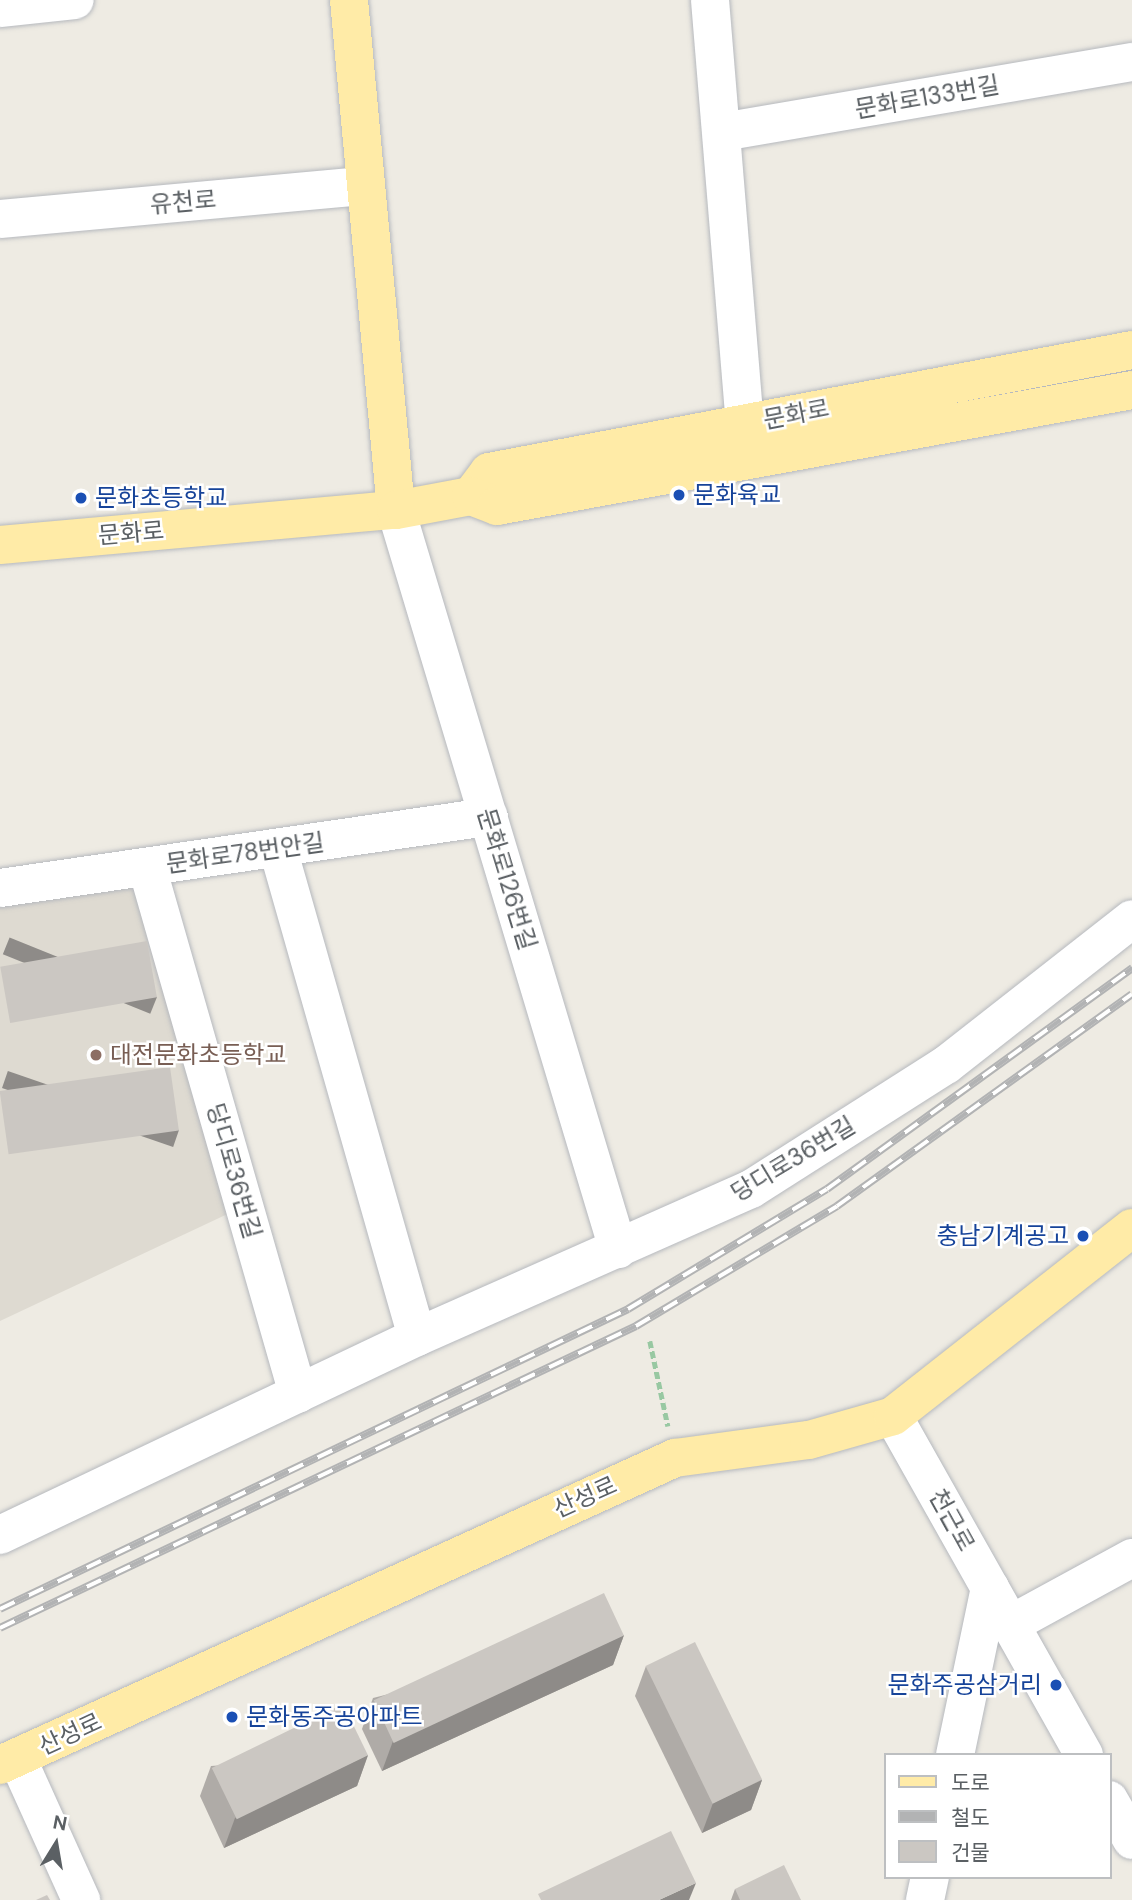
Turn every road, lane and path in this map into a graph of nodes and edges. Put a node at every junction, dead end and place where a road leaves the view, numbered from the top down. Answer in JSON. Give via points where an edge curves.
{"nodes":[{"id":1,"x":75,"y":0,"type":"edge"},
{"id":2,"x":349,"y":0,"type":"edge"},
{"id":3,"x":710,"y":0,"type":"edge"},
{"id":4,"x":0,"y":8,"type":"edge"},
{"id":5,"x":1132,"y":62,"type":"edge"},
{"id":6,"x":722,"y":132,"type":"junction"},
{"id":7,"x":366,"y":186,"type":"junction"},
{"id":8,"x":0,"y":219,"type":"edge"},
{"id":9,"x":1132,"y":326,"type":"edge"},
{"id":10,"x":1132,"y":350,"type":"edge"},
{"id":11,"x":1132,"y":390,"type":"edge"},
{"id":12,"x":1132,"y":405,"type":"edge"},
{"id":13,"x":839,"y":406,"type":"junction"},
{"id":14,"x":745,"y":423,"type":"junction"},
{"id":15,"x":877,"y":437,"type":"junction"},
{"id":16,"x":471,"y":496,"type":"junction"},
{"id":17,"x":396,"y":510,"type":"junction"},
{"id":18,"x":0,"y":545,"type":"edge"},
{"id":19,"x":489,"y":817,"type":"junction"},
{"id":20,"x":278,"y":849,"type":"junction"},
{"id":21,"x":147,"y":867,"type":"junction"},
{"id":22,"x":0,"y":888,"type":"edge"},
{"id":23,"x":1132,"y":919,"type":"edge"},
{"id":24,"x":1132,"y":1228,"type":"edge"},
{"id":25,"x":618,"y":1249,"type":"junction"},
{"id":26,"x":417,"y":1337,"type":"junction"},
{"id":27,"x":650,"y":1341,"type":"dead end"},
{"id":28,"x":298,"y":1394,"type":"junction"},
{"id":29,"x":893,"y":1416,"type":"junction"},
{"id":30,"x":675,"y":1458,"type":"junction"},
{"id":31,"x":0,"y":1535,"type":"edge"},
{"id":32,"x":1132,"y":1558,"type":"edge"},
{"id":33,"x":990,"y":1588,"type":"junction"},
{"id":34,"x":1010,"y":1624,"type":"junction"},
{"id":35,"x":955,"y":1753,"type":"edge"},
{"id":36,"x":1083,"y":1753,"type":"edge"},
{"id":37,"x":8,"y":1762,"type":"edge"},
{"id":38,"x":930,"y":1879,"type":"edge"},
{"id":39,"x":81,"y":1900,"type":"edge"},
{"id":40,"x":925,"y":1900,"type":"edge"}],
"edges":[{"from":1,"to":4,"type":"street"},
{"from":2,"to":7,"type":"main road"},
{"from":3,"to":6,"type":"street"},
{"from":5,"to":6,"type":"street","name":"문화로133번길"},
{"from":6,"to":14,"type":"street"},
{"from":7,"to":8,"type":"street","name":"유천로"},
{"from":7,"to":17,"type":"main road"},
{"from":9,"to":13,"type":"main road","via":[[957,363]]},
{"from":10,"to":13,"type":"main road","name":"문화로"},
{"from":11,"to":15,"type":"main road","name":"문화로"},
{"from":12,"to":15,"type":"main road","via":[[977,437]]},
{"from":13,"to":14,"type":"main road","name":"문화로"},
{"from":14,"to":16,"type":"main road","name":"문화로","via":[[489,472]]},
{"from":15,"to":16,"type":"main road","name":"문화로","via":[[497,506]]},
{"from":16,"to":17,"type":"main road","name":"문화로"},
{"from":17,"to":18,"type":"main road","name":"문화로"},
{"from":17,"to":19,"type":"street","name":"문화로126번길"},
{"from":19,"to":20,"type":"street","name":"문화로78번안길"},
{"from":19,"to":25,"type":"street","name":"문화로126번길"},
{"from":20,"to":21,"type":"street","name":"문화로78번안길"},
{"from":20,"to":26,"type":"street"},
{"from":21,"to":22,"type":"street","name":"문화로78번안길"},
{"from":21,"to":28,"type":"street","name":"당디로36번길"},
{"from":23,"to":25,"type":"street","name":"당디로36번길","via":[[946,1065],[751,1189]]},
{"from":24,"to":29,"type":"main road","name":"산성로"},
{"from":25,"to":26,"type":"street","name":"당디로36번길"},
{"from":26,"to":28,"type":"street","name":"당디로36번길"},
{"from":27,"to":30,"type":"path"},
{"from":28,"to":31,"type":"street","name":"당디로36번길"},
{"from":29,"to":30,"type":"main road","name":"산성로","via":[[809,1440]]},
{"from":29,"to":33,"type":"street","name":"천근로"},
{"from":30,"to":37,"type":"main road","name":"산성로"},
{"from":32,"to":34,"type":"street"},
{"from":33,"to":34,"type":"street","name":"천근로"},
{"from":33,"to":35,"type":"street"},
{"from":34,"to":36,"type":"street","name":"천근로"},
{"from":37,"to":39,"type":"street","name":"산성로"},
{"from":38,"to":40,"type":"street"}]}
